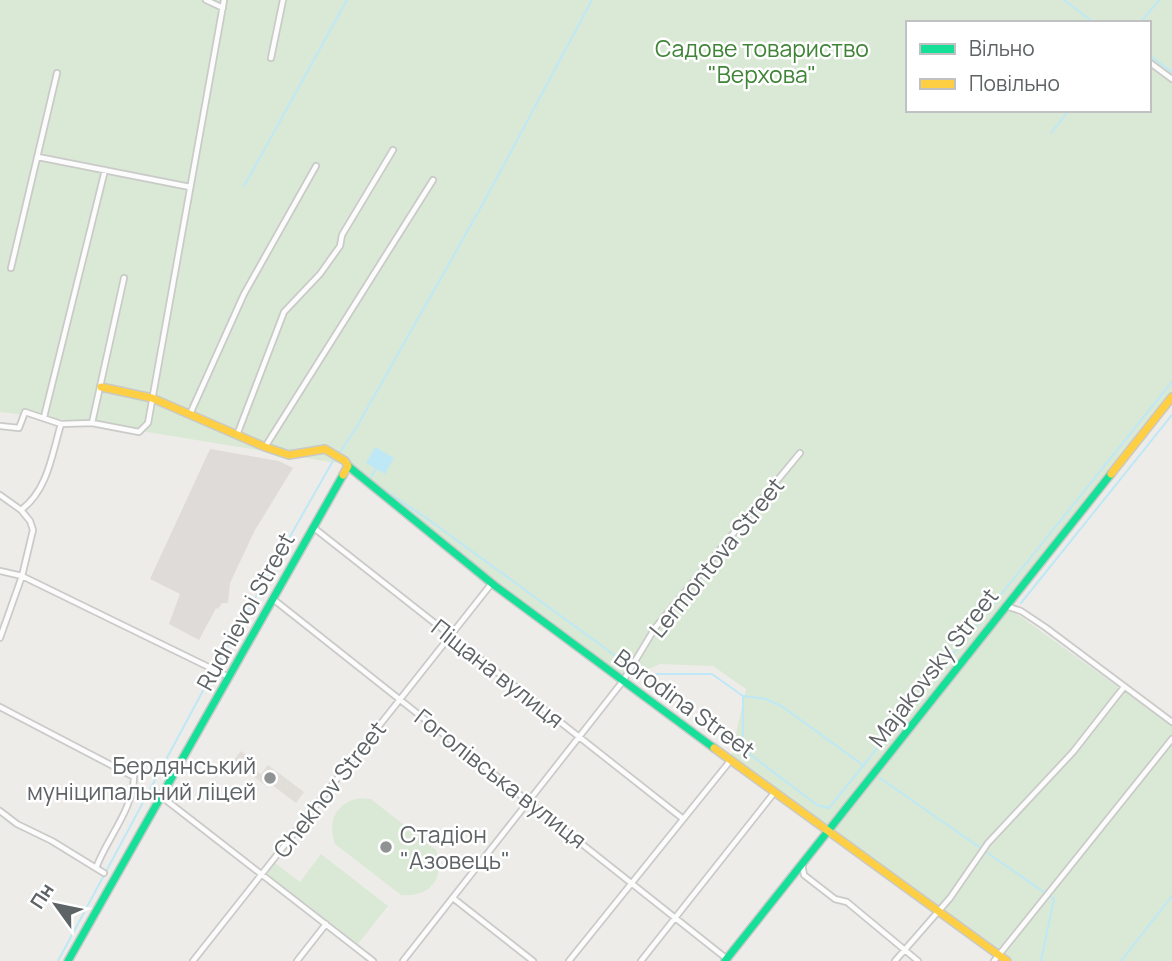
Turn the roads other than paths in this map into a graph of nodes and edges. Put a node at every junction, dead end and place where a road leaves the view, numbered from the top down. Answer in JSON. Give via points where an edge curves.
{"nodes":[{"id":1,"x":206,"y":0,"type":"edge"},
{"id":2,"x":224,"y":0,"type":"edge"},
{"id":3,"x":283,"y":0,"type":"edge"},
{"id":4,"x":223,"y":8,"type":"junction"},
{"id":5,"x":271,"y":58,"type":"dead end"},
{"id":6,"x":1151,"y":63,"type":"edge"},
{"id":7,"x":57,"y":73,"type":"dead end"},
{"id":8,"x":1172,"y":79,"type":"edge"},
{"id":9,"x":393,"y":150,"type":"dead end"},
{"id":10,"x":38,"y":157,"type":"junction"},
{"id":11,"x":316,"y":166,"type":"dead end"},
{"id":12,"x":105,"y":170,"type":"junction"},
{"id":13,"x":433,"y":180,"type":"dead end"},
{"id":14,"x":190,"y":187,"type":"junction"},
{"id":15,"x":11,"y":268,"type":"dead end"},
{"id":16,"x":124,"y":278,"type":"dead end"},
{"id":17,"x":101,"y":387,"type":"junction"},
{"id":18,"x":1172,"y":397,"type":"edge"},
{"id":19,"x":152,"y":398,"type":"junction"},
{"id":20,"x":190,"y":414,"type":"junction"},
{"id":21,"x":44,"y":418,"type":"junction"},
{"id":22,"x":92,"y":423,"type":"junction"},
{"id":23,"x":61,"y":424,"type":"junction"},
{"id":24,"x":0,"y":426,"type":"edge"},
{"id":25,"x":237,"y":435,"type":"junction"},
{"id":26,"x":265,"y":447,"type":"junction"},
{"id":27,"x":800,"y":453,"type":"dead end"},
{"id":28,"x":347,"y":464,"type":"junction"},
{"id":29,"x":0,"y":495,"type":"edge"},
{"id":30,"x":22,"y":510,"type":"junction"},
{"id":31,"x":314,"y":528,"type":"junction"},
{"id":32,"x":0,"y":571,"type":"edge"},
{"id":33,"x":22,"y":576,"type":"junction"},
{"id":34,"x":492,"y":583,"type":"junction"},
{"id":35,"x":274,"y":598,"type":"junction"},
{"id":36,"x":1006,"y":606,"type":"junction"},
{"id":37,"x":450,"y":636,"type":"junction"},
{"id":38,"x":0,"y":639,"type":"edge"},
{"id":39,"x":229,"y":677,"type":"junction"},
{"id":40,"x":623,"y":681,"type":"junction"},
{"id":41,"x":1124,"y":687,"type":"junction"},
{"id":42,"x":401,"y":699,"type":"junction"},
{"id":43,"x":0,"y":708,"type":"edge"},
{"id":44,"x":1172,"y":722,"type":"edge"},
{"id":45,"x":579,"y":737,"type":"junction"},
{"id":46,"x":1172,"y":739,"type":"edge"},
{"id":47,"x":730,"y":761,"type":"junction"},
{"id":48,"x":774,"y":793,"type":"junction"},
{"id":49,"x":162,"y":797,"type":"junction"},
{"id":50,"x":529,"y":800,"type":"junction"},
{"id":51,"x":0,"y":811,"type":"edge"},
{"id":52,"x":682,"y":818,"type":"junction"},
{"id":53,"x":828,"y":832,"type":"junction"},
{"id":54,"x":802,"y":864,"type":"junction"},
{"id":55,"x":96,"y":868,"type":"junction"},
{"id":56,"x":104,"y":873,"type":"dead end"},
{"id":57,"x":262,"y":874,"type":"junction"},
{"id":58,"x":631,"y":883,"type":"junction"},
{"id":59,"x":453,"y":898,"type":"junction"},
{"id":60,"x":937,"y":911,"type":"junction"},
{"id":61,"x":675,"y":918,"type":"junction"},
{"id":62,"x":326,"y":924,"type":"junction"},
{"id":63,"x":904,"y":950,"type":"junction"},
{"id":64,"x":996,"y":958,"type":"edge"},
{"id":65,"x":726,"y":960,"type":"edge"},
{"id":66,"x":68,"y":961,"type":"edge"},
{"id":67,"x":193,"y":961,"type":"edge"},
{"id":68,"x":297,"y":961,"type":"edge"},
{"id":69,"x":373,"y":961,"type":"edge"},
{"id":70,"x":403,"y":961,"type":"edge"},
{"id":71,"x":533,"y":961,"type":"edge"},
{"id":72,"x":569,"y":961,"type":"edge"},
{"id":73,"x":641,"y":961,"type":"edge"},
{"id":74,"x":895,"y":961,"type":"edge"},
{"id":75,"x":918,"y":961,"type":"edge"},
{"id":76,"x":1007,"y":961,"type":"edge"}],
"edges":[{"from":1,"to":4,"type":"street"},
{"from":2,"to":4,"type":"street"},
{"from":3,"to":5,"type":"street"},
{"from":4,"to":14,"type":"street"},
{"from":6,"to":8,"type":"street"},
{"from":7,"to":10,"type":"street"},
{"from":9,"to":25,"type":"street","via":[[342,235],[340,246],[284,312]]},
{"from":10,"to":12,"type":"street"},
{"from":10,"to":15,"type":"street"},
{"from":11,"to":20,"type":"street","via":[[244,294]]},
{"from":12,"to":14,"type":"street"},
{"from":12,"to":21,"type":"street"},
{"from":13,"to":26,"type":"street"},
{"from":14,"to":19,"type":"street"},
{"from":16,"to":17,"type":"street"},
{"from":17,"to":19,"type":"street"},
{"from":17,"to":22,"type":"street"},
{"from":18,"to":36,"type":"street","name":"Majakovsky Street"},
{"from":19,"to":20,"type":"street"},
{"from":19,"to":22,"type":"street","via":[[148,423],[139,432]]},
{"from":20,"to":25,"type":"street"},
{"from":21,"to":23,"type":"street"},
{"from":21,"to":24,"type":"street","via":[[25,412],[19,428]]},
{"from":22,"to":23,"type":"street"},
{"from":23,"to":30,"type":"street","via":[[43,484]]},
{"from":25,"to":26,"type":"street"},
{"from":26,"to":28,"type":"street","via":[[289,455],[325,449]]},
{"from":27,"to":40,"type":"street","name":"Lermontova Street","via":[[655,628]]},
{"from":28,"to":31,"type":"street","name":"Rudnievoi Street"},
{"from":28,"to":34,"type":"street","name":"Borodina Street"},
{"from":29,"to":30,"type":"street"},
{"from":30,"to":33,"type":"street","via":[[33,530]]},
{"from":31,"to":35,"type":"street","name":"Rudnievoi Street"},
{"from":31,"to":37,"type":"street","name":"Піщана вулиця"},
{"from":32,"to":33,"type":"street"},
{"from":33,"to":38,"type":"street"},
{"from":33,"to":39,"type":"street"},
{"from":34,"to":37,"type":"street","name":"Chekhov Street"},
{"from":34,"to":40,"type":"street","name":"Borodina Street"},
{"from":35,"to":39,"type":"street","name":"Rudnievoi Street"},
{"from":35,"to":42,"type":"street","name":"Гоголівська вулиця"},
{"from":36,"to":41,"type":"street","via":[[1045,627]]},
{"from":36,"to":53,"type":"street","name":"Majakovsky Street"},
{"from":37,"to":42,"type":"street","name":"Chekhov Street"},
{"from":37,"to":45,"type":"street","name":"Піщана вулиця"},
{"from":39,"to":49,"type":"street","name":"Rudnievoi Street"},
{"from":40,"to":45,"type":"street","name":"Lermontova Street"},
{"from":40,"to":47,"type":"street","name":"Borodina Street"},
{"from":41,"to":44,"type":"street"},
{"from":41,"to":60,"type":"street","via":[[1073,752],[988,843]]},
{"from":42,"to":50,"type":"street","name":"Гоголівська вулиця"},
{"from":42,"to":57,"type":"street","name":"Chekhov Street"},
{"from":43,"to":55,"type":"street","via":[[134,777],[130,802]]},
{"from":45,"to":50,"type":"street","name":"Lermontova Street"},
{"from":45,"to":52,"type":"street","name":"Піщана вулиця"},
{"from":46,"to":64,"type":"street"},
{"from":47,"to":48,"type":"street","name":"Borodina Street"},
{"from":47,"to":52,"type":"street"},
{"from":48,"to":53,"type":"street","name":"Borodina Street"},
{"from":48,"to":61,"type":"street"},
{"from":49,"to":57,"type":"street"},
{"from":49,"to":66,"type":"street","name":"Rudnievoi Street"},
{"from":50,"to":58,"type":"street","name":"Гоголівська вулиця"},
{"from":50,"to":59,"type":"street","name":"Lermontova Street"},
{"from":51,"to":55,"type":"street"},
{"from":52,"to":58,"type":"street"},
{"from":53,"to":54,"type":"street","name":"Majakovsky Street"},
{"from":53,"to":60,"type":"street","name":"Borodina Street"},
{"from":54,"to":63,"type":"street","via":[[804,875],[835,899],[847,902]]},
{"from":54,"to":65,"type":"street","name":"Majakovsky Street"},
{"from":55,"to":56,"type":"street"},
{"from":57,"to":62,"type":"street"},
{"from":57,"to":67,"type":"street","name":"Chekhov Street"},
{"from":58,"to":61,"type":"street","name":"Гоголівська вулиця"},
{"from":58,"to":72,"type":"street"},
{"from":59,"to":70,"type":"street","name":"Lermontova Street"},
{"from":59,"to":71,"type":"street"},
{"from":60,"to":63,"type":"street"},
{"from":60,"to":64,"type":"street","name":"Borodina Street"},
{"from":61,"to":65,"type":"street","name":"Гоголівська вулиця"},
{"from":61,"to":73,"type":"street"},
{"from":62,"to":68,"type":"street"},
{"from":62,"to":69,"type":"street"},
{"from":63,"to":74,"type":"street"},
{"from":63,"to":75,"type":"street"},
{"from":64,"to":76,"type":"street","name":"Borodina Street"}]}
